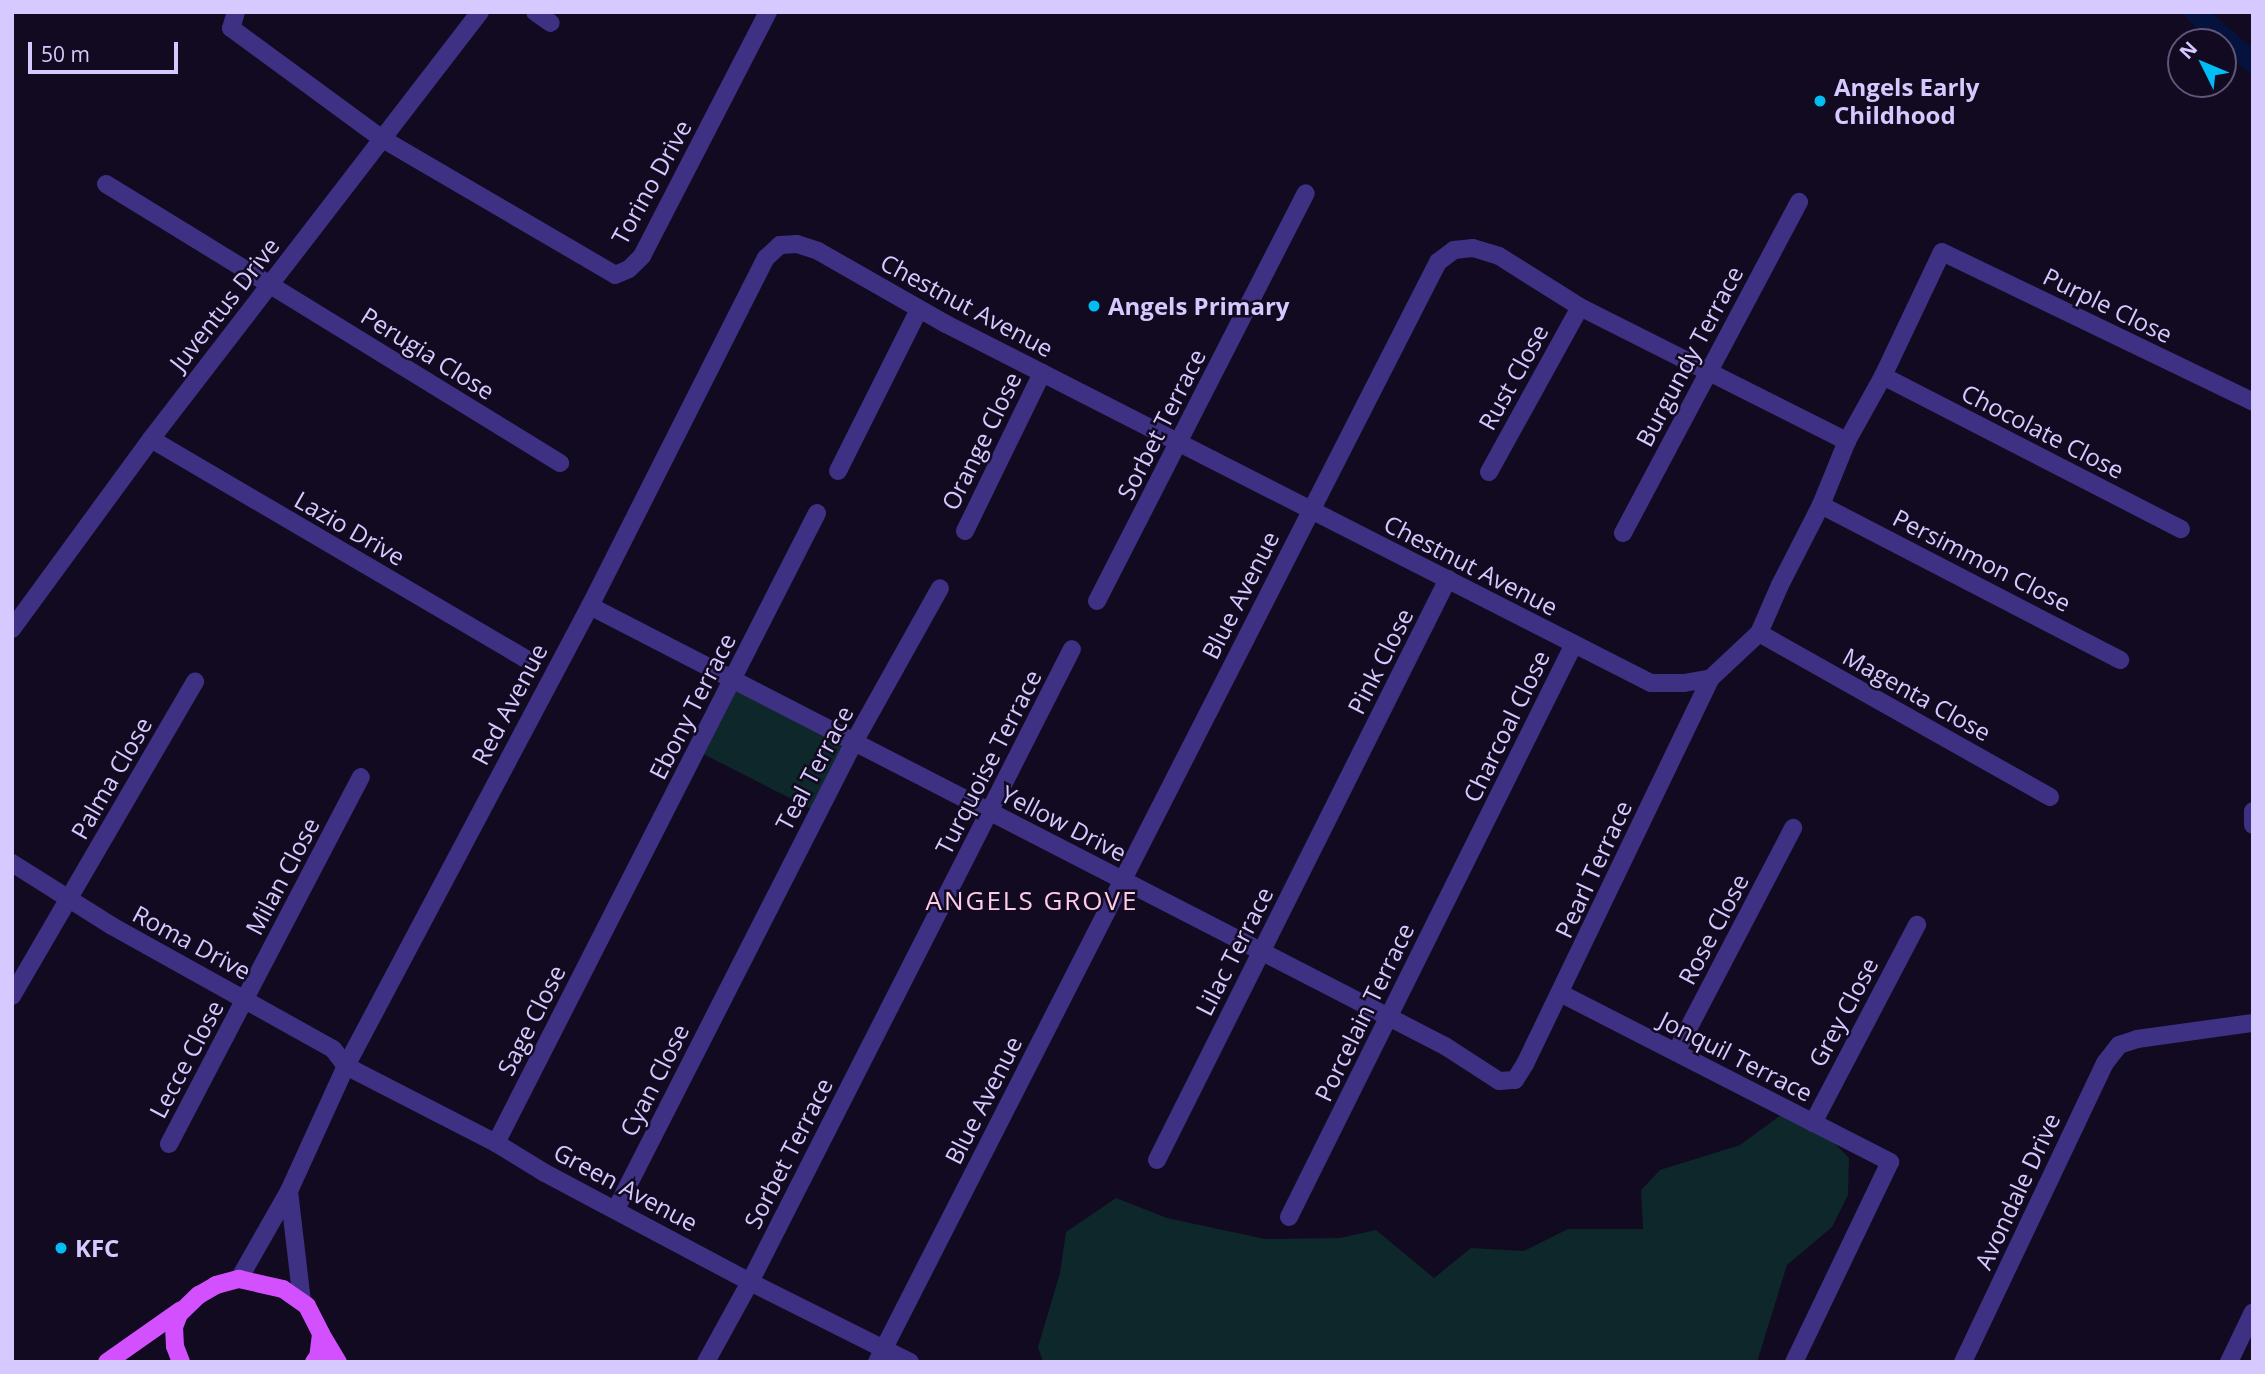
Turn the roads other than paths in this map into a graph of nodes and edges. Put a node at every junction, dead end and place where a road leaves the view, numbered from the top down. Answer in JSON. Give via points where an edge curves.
{"nodes":[{"id":1,"x":236,"y":12,"type":"edge"},
{"id":2,"x":480,"y":12,"type":"edge"},
{"id":3,"x":535,"y":12,"type":"edge"},
{"id":4,"x":768,"y":12,"type":"edge"},
{"id":5,"x":551,"y":23,"type":"dead end"},
{"id":6,"x":381,"y":138,"type":"junction"},
{"id":7,"x":106,"y":184,"type":"dead end"},
{"id":8,"x":1306,"y":193,"type":"dead end"},
{"id":9,"x":1799,"y":202,"type":"dead end"},
{"id":10,"x":780,"y":245,"type":"joint"},
{"id":11,"x":269,"y":284,"type":"junction"},
{"id":12,"x":1580,"y":307,"type":"junction"},
{"id":13,"x":919,"y":309,"type":"junction"},
{"id":14,"x":1042,"y":373,"type":"junction"},
{"id":15,"x":1708,"y":373,"type":"junction"},
{"id":16,"x":1883,"y":376,"type":"junction"},
{"id":17,"x":2253,"y":402,"type":"edge"},
{"id":18,"x":151,"y":439,"type":"junction"},
{"id":19,"x":1847,"y":441,"type":"junction"},
{"id":20,"x":1178,"y":444,"type":"junction"},
{"id":21,"x":560,"y":463,"type":"dead end"},
{"id":22,"x":838,"y":471,"type":"dead end"},
{"id":23,"x":1489,"y":472,"type":"dead end"},
{"id":24,"x":1821,"y":505,"type":"junction"},
{"id":25,"x":1310,"y":512,"type":"junction"},
{"id":26,"x":817,"y":513,"type":"dead end"},
{"id":27,"x":2181,"y":529,"type":"dead end"},
{"id":28,"x":965,"y":531,"type":"dead end"},
{"id":29,"x":1623,"y":533,"type":"dead end"},
{"id":30,"x":1448,"y":579,"type":"junction"},
{"id":31,"x":940,"y":588,"type":"dead end"},
{"id":32,"x":1097,"y":601,"type":"dead end"},
{"id":33,"x":590,"y":606,"type":"junction"},
{"id":34,"x":12,"y":629,"type":"edge"},
{"id":35,"x":1759,"y":633,"type":"junction"},
{"id":36,"x":1573,"y":646,"type":"junction"},
{"id":37,"x":1072,"y":649,"type":"dead end"},
{"id":38,"x":525,"y":658,"type":"dead end"},
{"id":39,"x":2120,"y":660,"type":"dead end"},
{"id":40,"x":1711,"y":678,"type":"junction"},
{"id":41,"x":734,"y":679,"type":"junction"},
{"id":42,"x":195,"y":681,"type":"dead end"},
{"id":43,"x":854,"y":743,"type":"junction"},
{"id":44,"x":1356,"y":764,"type":"joint"},
{"id":45,"x":361,"y":778,"type":"dead end"},
{"id":46,"x":2050,"y":797,"type":"dead end"},
{"id":47,"x":2253,"y":811,"type":"edge"},
{"id":48,"x":990,"y":813,"type":"junction"},
{"id":49,"x":2253,"y":825,"type":"edge"},
{"id":50,"x":1483,"y":828,"type":"joint"},
{"id":51,"x":1793,"y":828,"type":"dead end"},
{"id":52,"x":12,"y":863,"type":"edge"},
{"id":53,"x":1122,"y":880,"type":"junction"},
{"id":54,"x":68,"y":900,"type":"junction"},
{"id":55,"x":609,"y":920,"type":"joint"},
{"id":56,"x":1917,"y":925,"type":"dead end"},
{"id":57,"x":1261,"y":952,"type":"junction"},
{"id":58,"x":736,"y":974,"type":"joint"},
{"id":59,"x":1560,"y":993,"type":"junction"},
{"id":60,"x":12,"y":996,"type":"edge"},
{"id":61,"x":246,"y":998,"type":"junction"},
{"id":62,"x":1389,"y":1017,"type":"junction"},
{"id":63,"x":2253,"y":1023,"type":"edge"},
{"id":64,"x":870,"y":1047,"type":"joint"},
{"id":65,"x":1676,"y":1052,"type":"junction"},
{"id":66,"x":346,"y":1066,"type":"junction"},
{"id":67,"x":1515,"y":1080,"type":"joint"},
{"id":68,"x":1813,"y":1122,"type":"junction"},
{"id":69,"x":496,"y":1143,"type":"junction"},
{"id":70,"x":169,"y":1144,"type":"dead end"},
{"id":71,"x":1157,"y":1160,"type":"dead end"},
{"id":72,"x":289,"y":1191,"type":"junction"},
{"id":73,"x":616,"y":1209,"type":"junction"},
{"id":74,"x":1289,"y":1217,"type":"dead end"},
{"id":75,"x":239,"y":1279,"type":"junction"},
{"id":76,"x":750,"y":1282,"type":"junction"},
{"id":77,"x":302,"y":1302,"type":"junction"},
{"id":78,"x":182,"y":1310,"type":"junction"},
{"id":79,"x":2253,"y":1312,"type":"edge"},
{"id":80,"x":321,"y":1334,"type":"junction"},
{"id":81,"x":880,"y":1356,"type":"edge"},
{"id":82,"x":107,"y":1362,"type":"edge"},
{"id":83,"x":180,"y":1362,"type":"edge"},
{"id":84,"x":314,"y":1362,"type":"edge"},
{"id":85,"x":338,"y":1362,"type":"edge"},
{"id":86,"x":706,"y":1362,"type":"edge"},
{"id":87,"x":909,"y":1362,"type":"edge"},
{"id":88,"x":1794,"y":1362,"type":"edge"},
{"id":89,"x":1963,"y":1362,"type":"edge"},
{"id":90,"x":2229,"y":1362,"type":"edge"}],
"edges":[{"from":1,"to":6,"type":"street","via":[[231,28]]},
{"from":2,"to":6,"type":"street","name":"Juventus Drive"},
{"from":3,"to":5,"type":"street"},
{"from":4,"to":6,"type":"street","name":"Torino Drive","via":[[642,256],[615,275]]},
{"from":6,"to":11,"type":"street","name":"Juventus Drive"},
{"from":7,"to":11,"type":"street","name":"Perugia Close"},
{"from":8,"to":20,"type":"street","name":"Sorbet Terrace"},
{"from":9,"to":15,"type":"street","name":"Burgundy Terrace"},
{"from":10,"to":13,"type":"street","name":"Chestnut Avenue","via":[[797,244],[818,251]]},
{"from":10,"to":33,"type":"street","name":"Red Avenue","via":[[766,258]]},
{"from":11,"to":18,"type":"street","name":"Juventus Drive"},
{"from":11,"to":21,"type":"street","name":"Perugia Close"},
{"from":12,"to":15,"type":"street","name":"Blue Avenue"},
{"from":12,"to":23,"type":"street","name":"Rust Close"},
{"from":12,"to":25,"type":"street","name":"Blue Avenue","via":[[1499,256],[1473,248],[1454,250],[1438,262]]},
{"from":13,"to":14,"type":"street","name":"Chestnut Avenue"},
{"from":13,"to":22,"type":"street"},
{"from":14,"to":20,"type":"street","name":"Chestnut Avenue"},
{"from":14,"to":28,"type":"street","name":"Orange Close"},
{"from":15,"to":19,"type":"street","name":"Blue Avenue"},
{"from":15,"to":29,"type":"street","name":"Burgundy Terrace"},
{"from":16,"to":17,"type":"street","name":"Purple Close","via":[[1942,252]]},
{"from":16,"to":19,"type":"street"},
{"from":16,"to":27,"type":"street","name":"Chocolate Close"},
{"from":18,"to":34,"type":"street","name":"Juventus Drive"},
{"from":18,"to":38,"type":"street","name":"Lazio Drive"},
{"from":19,"to":24,"type":"street"},
{"from":20,"to":25,"type":"street","name":"Chestnut Avenue"},
{"from":20,"to":32,"type":"street","name":"Sorbet Terrace"},
{"from":24,"to":35,"type":"street"},
{"from":24,"to":39,"type":"street","name":"Persimmon Close"},
{"from":25,"to":30,"type":"street","name":"Chestnut Avenue"},
{"from":25,"to":53,"type":"street","name":"Blue Avenue"},
{"from":26,"to":41,"type":"street","name":"Ebony Terrace"},
{"from":30,"to":36,"type":"street","name":"Chestnut Avenue"},
{"from":30,"to":44,"type":"street","name":"Pink Close"},
{"from":31,"to":43,"type":"street","name":"Teal Terrace"},
{"from":33,"to":41,"type":"street","name":"Yellow Drive"},
{"from":33,"to":66,"type":"street","name":"Red Avenue"},
{"from":35,"to":40,"type":"street"},
{"from":35,"to":46,"type":"street","name":"Magenta Close"},
{"from":36,"to":40,"type":"street","name":"Chestnut Avenue","via":[[1651,683],[1684,684]]},
{"from":36,"to":50,"type":"street","name":"Charcoal Close"},
{"from":37,"to":48,"type":"street","name":"Turquoise Terrace"},
{"from":40,"to":59,"type":"street","name":"Pearl Terrace"},
{"from":41,"to":43,"type":"street","name":"Yellow Drive"},
{"from":41,"to":55,"type":"street","name":"Ebony Terrace"},
{"from":42,"to":54,"type":"street","name":"Palma Close"},
{"from":43,"to":48,"type":"street","name":"Yellow Drive"},
{"from":43,"to":58,"type":"street","name":"Teal Terrace"},
{"from":44,"to":57,"type":"street","name":"Lilac Terrace"},
{"from":45,"to":61,"type":"street","name":"Milan Close"},
{"from":47,"to":49,"type":"street"},
{"from":48,"to":53,"type":"street","name":"Yellow Drive"},
{"from":48,"to":64,"type":"street","name":"Turquoise Terrace"},
{"from":50,"to":62,"type":"street","name":"Porcelain Terrace"},
{"from":51,"to":65,"type":"street","name":"Rose Close"},
{"from":52,"to":54,"type":"street","name":"Roma Drive"},
{"from":53,"to":57,"type":"street","name":"Yellow Drive"},
{"from":53,"to":81,"type":"street","name":"Blue Avenue"},
{"from":54,"to":60,"type":"street","name":"Palma Close"},
{"from":54,"to":61,"type":"street","name":"Roma Drive"},
{"from":55,"to":69,"type":"street","name":"Sage Close"},
{"from":56,"to":68,"type":"street","name":"Grey Close"},
{"from":57,"to":62,"type":"street","name":"Yellow Drive"},
{"from":57,"to":71,"type":"street","name":"Lilac Terrace"},
{"from":58,"to":73,"type":"street","name":"Cyan Close"},
{"from":59,"to":65,"type":"street","name":"Jonquil Terrace"},
{"from":59,"to":67,"type":"street","name":"Pearl Terrace"},
{"from":61,"to":66,"type":"street","name":"Roma Drive","via":[[333,1049]]},
{"from":61,"to":70,"type":"street","name":"Lecce Close"},
{"from":62,"to":67,"type":"street","name":"Yellow Drive","via":[[1499,1081]]},
{"from":62,"to":74,"type":"street","name":"Porcelain Terrace"},
{"from":63,"to":89,"type":"street","name":"Avondale Drive","via":[[2119,1045],[2105,1063]]},
{"from":64,"to":76,"type":"street","name":"Sorbet Terrace"},
{"from":65,"to":68,"type":"street","name":"Jonquil Terrace"},
{"from":66,"to":69,"type":"street","name":"Green Avenue"},
{"from":66,"to":72,"type":"street","name":"Red Avenue"},
{"from":68,"to":88,"type":"street","name":"Jonquil Terrace","via":[[1890,1162]]},
{"from":69,"to":73,"type":"street","name":"Green Avenue"},
{"from":72,"to":75,"type":"street","name":"Red Avenue"},
{"from":72,"to":77,"type":"street"},
{"from":73,"to":76,"type":"street","name":"Green Avenue"},
{"from":75,"to":77,"type":"main road","via":[[284,1289]]},
{"from":75,"to":78,"type":"main road","via":[[216,1285]]},
{"from":76,"to":81,"type":"street","name":"Green Avenue"},
{"from":76,"to":86,"type":"street","name":"Sorbet Terrace"},
{"from":77,"to":80,"type":"main road","via":[[315,1317]]},
{"from":78,"to":82,"type":"main road"},
{"from":78,"to":83,"type":"main road","via":[[174,1327]]},
{"from":79,"to":90,"type":"street"},
{"from":80,"to":84,"type":"main road"},
{"from":80,"to":85,"type":"main road"},
{"from":81,"to":87,"type":"street","name":"Green Avenue"}]}
